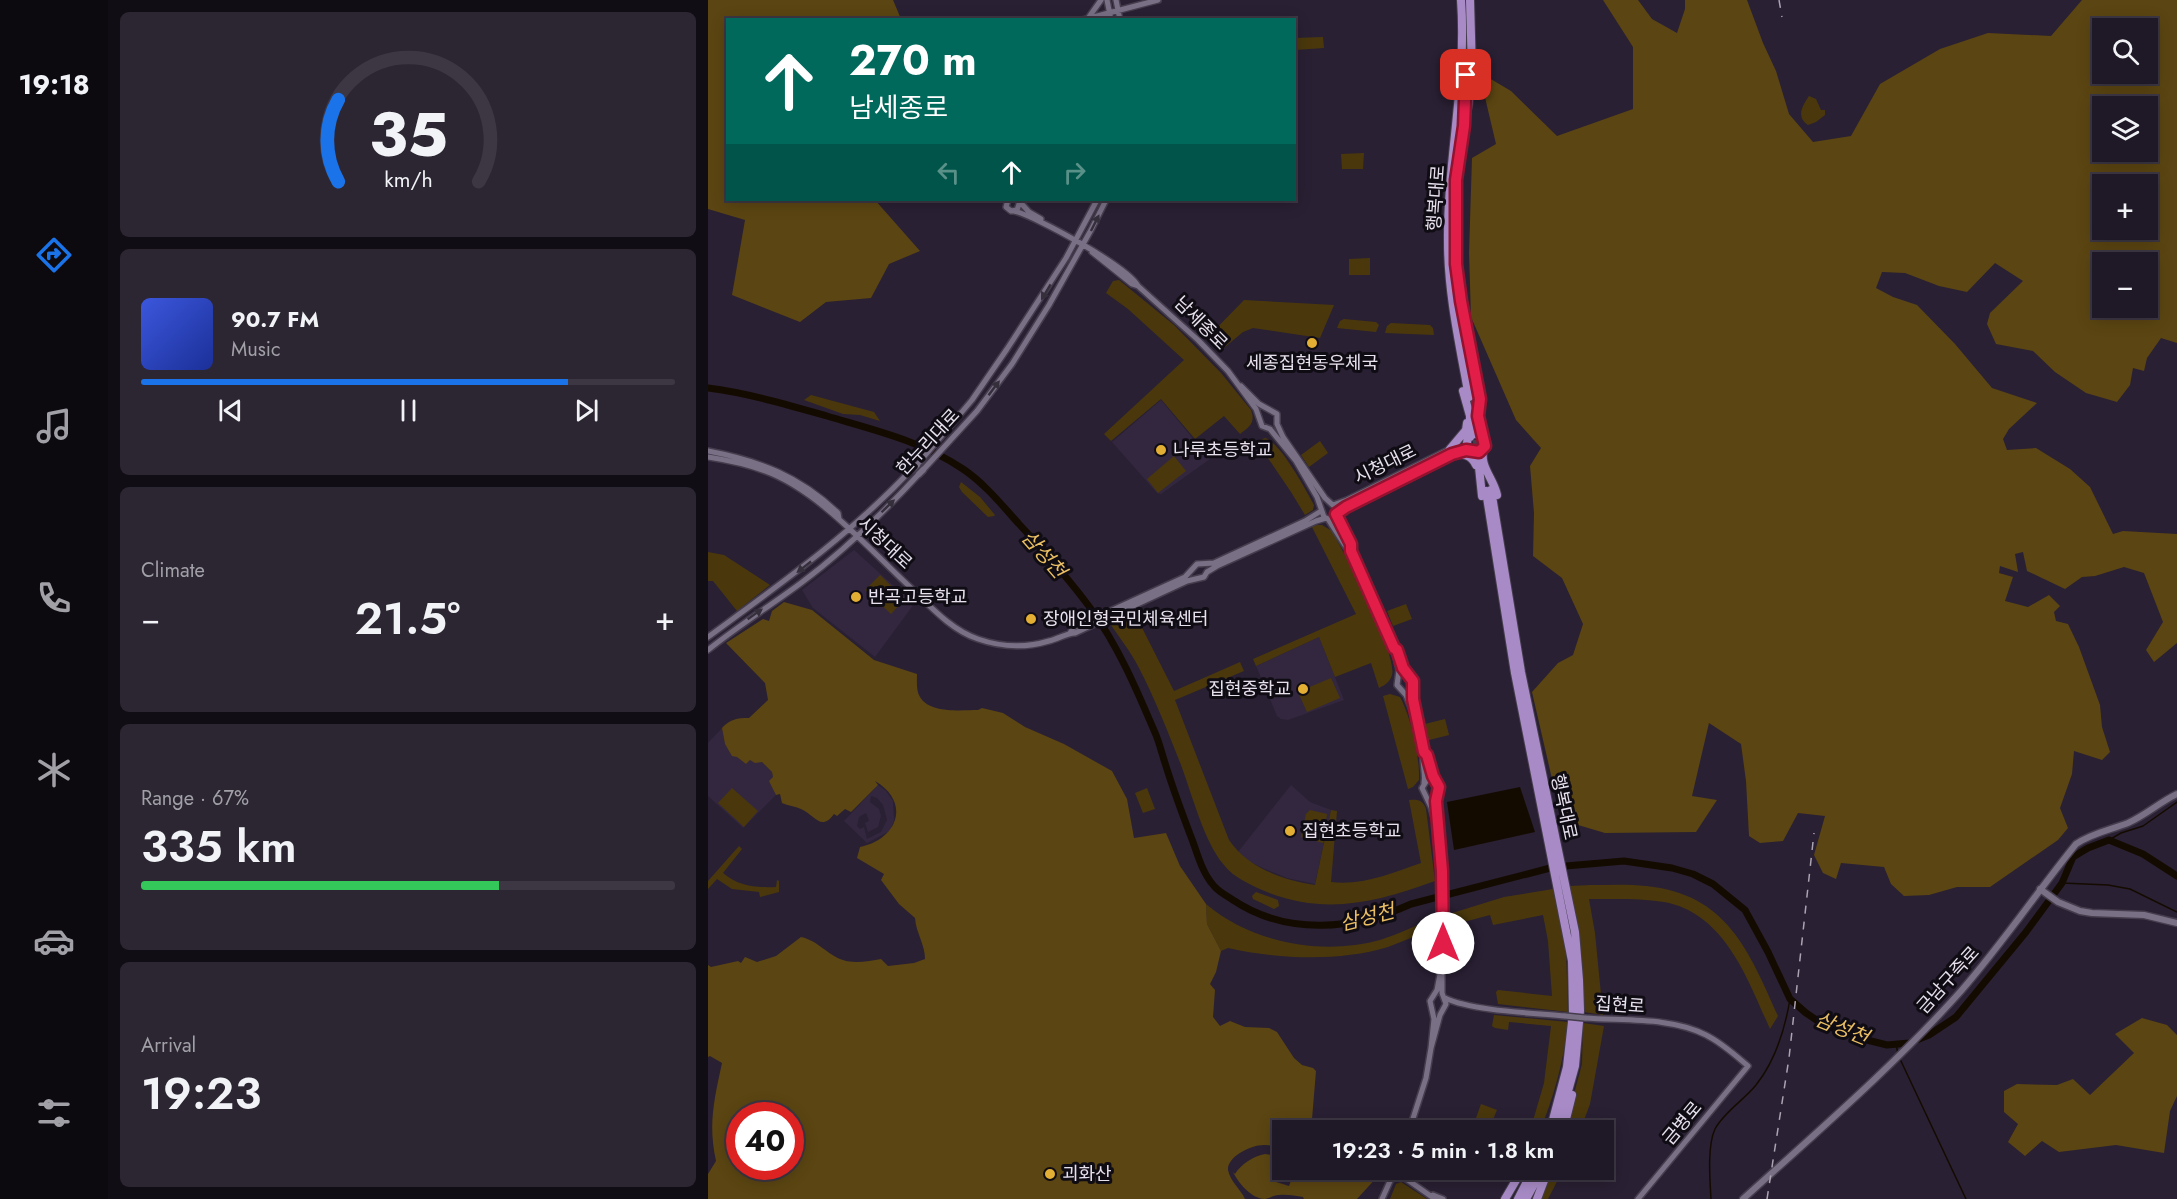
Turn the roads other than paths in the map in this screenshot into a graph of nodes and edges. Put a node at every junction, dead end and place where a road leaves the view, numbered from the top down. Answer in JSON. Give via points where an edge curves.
{"nodes":[{"id":1,"x":1101,"y":0,"type":"edge"},
{"id":2,"x":1107,"y":0,"type":"edge"},
{"id":3,"x":1116,"y":0,"type":"edge"},
{"id":4,"x":1158,"y":0,"type":"edge"},
{"id":5,"x":1459,"y":0,"type":"edge"},
{"id":6,"x":1468,"y":0,"type":"edge"},
{"id":7,"x":1118,"y":9,"type":"junction"},
{"id":8,"x":1110,"y":11,"type":"junction"},
{"id":9,"x":1092,"y":18,"type":"edge"},
{"id":10,"x":1111,"y":18,"type":"edge"},
{"id":11,"x":1120,"y":18,"type":"edge"},
{"id":12,"x":1460,"y":126,"type":"junction"},
{"id":13,"x":1001,"y":201,"type":"edge"},
{"id":14,"x":1008,"y":201,"type":"edge"},
{"id":15,"x":1020,"y":201,"type":"edge"},
{"id":16,"x":1096,"y":201,"type":"edge"},
{"id":17,"x":1106,"y":201,"type":"edge"},
{"id":18,"x":1006,"y":207,"type":"junction"},
{"id":19,"x":1014,"y":211,"type":"junction"},
{"id":20,"x":1049,"y":226,"type":"junction"},
{"id":21,"x":1075,"y":241,"type":"junction"},
{"id":22,"x":1083,"y":246,"type":"junction"},
{"id":23,"x":1239,"y":385,"type":"junction"},
{"id":24,"x":1472,"y":398,"type":"junction"},
{"id":25,"x":1269,"y":410,"type":"junction"},
{"id":26,"x":1260,"y":417,"type":"junction"},
{"id":27,"x":1277,"y":424,"type":"junction"},
{"id":28,"x":1270,"y":429,"type":"junction"},
{"id":29,"x":1469,"y":438,"type":"junction"},
{"id":30,"x":1484,"y":443,"type":"junction"},
{"id":31,"x":708,"y":451,"type":"edge"},
{"id":32,"x":1451,"y":451,"type":"junction"},
{"id":33,"x":1472,"y":451,"type":"junction"},
{"id":34,"x":708,"y":457,"type":"edge"},
{"id":35,"x":1488,"y":489,"type":"junction"},
{"id":36,"x":1332,"y":504,"type":"junction"},
{"id":37,"x":1322,"y":510,"type":"junction"},
{"id":38,"x":1336,"y":513,"type":"junction"},
{"id":39,"x":839,"y":519,"type":"junction"},
{"id":40,"x":1327,"y":519,"type":"junction"},
{"id":41,"x":849,"y":530,"type":"junction"},
{"id":42,"x":856,"y":536,"type":"junction"},
{"id":43,"x":1351,"y":551,"type":"junction"},
{"id":44,"x":1204,"y":564,"type":"junction"},
{"id":45,"x":1192,"y":571,"type":"junction"},
{"id":46,"x":1207,"y":572,"type":"junction"},
{"id":47,"x":1197,"y":578,"type":"junction"},
{"id":48,"x":1118,"y":610,"type":"junction"},
{"id":49,"x":708,"y":638,"type":"edge"},
{"id":50,"x":1394,"y":648,"type":"junction"},
{"id":51,"x":708,"y":650,"type":"edge"},
{"id":52,"x":1408,"y":675,"type":"junction"},
{"id":53,"x":1399,"y":678,"type":"junction"},
{"id":54,"x":1412,"y":687,"type":"junction"},
{"id":55,"x":1402,"y":691,"type":"junction"},
{"id":56,"x":1417,"y":722,"type":"junction"},
{"id":57,"x":1424,"y":752,"type":"junction"},
{"id":58,"x":1435,"y":780,"type":"junction"},
{"id":59,"x":1424,"y":783,"type":"junction"},
{"id":60,"x":1437,"y":794,"type":"junction"},
{"id":61,"x":2177,"y":794,"type":"edge"},
{"id":62,"x":1426,"y":796,"type":"junction"},
{"id":63,"x":1437,"y":828,"type":"junction"},
{"id":64,"x":1563,"y":891,"type":"junction"},
{"id":65,"x":2042,"y":891,"type":"junction"},
{"id":66,"x":2177,"y":923,"type":"edge"},
{"id":67,"x":1442,"y":964,"type":"junction"},
{"id":68,"x":1433,"y":996,"type":"junction"},
{"id":69,"x":1444,"y":997,"type":"junction"},
{"id":70,"x":1479,"y":1006,"type":"junction"},
{"id":71,"x":1432,"y":1008,"type":"junction"},
{"id":72,"x":1443,"y":1010,"type":"junction"},
{"id":73,"x":1431,"y":1048,"type":"junction"},
{"id":74,"x":1575,"y":1066,"type":"junction"},
{"id":75,"x":1748,"y":1066,"type":"joint"},
{"id":76,"x":1562,"y":1084,"type":"junction"},
{"id":77,"x":1412,"y":1120,"type":"edge"},
{"id":78,"x":1548,"y":1120,"type":"edge"},
{"id":79,"x":1553,"y":1120,"type":"edge"},
{"id":80,"x":1560,"y":1120,"type":"edge"},
{"id":81,"x":1566,"y":1120,"type":"edge"},
{"id":82,"x":1391,"y":1180,"type":"edge"},
{"id":83,"x":1410,"y":1180,"type":"edge"},
{"id":84,"x":1516,"y":1180,"type":"edge"},
{"id":85,"x":1528,"y":1180,"type":"edge"},
{"id":86,"x":1536,"y":1180,"type":"edge"},
{"id":87,"x":1544,"y":1180,"type":"edge"},
{"id":88,"x":1429,"y":1193,"type":"junction"},
{"id":89,"x":1382,"y":1199,"type":"edge"},
{"id":90,"x":1435,"y":1199,"type":"edge"},
{"id":91,"x":1443,"y":1199,"type":"edge"},
{"id":92,"x":1505,"y":1199,"type":"edge"},
{"id":93,"x":1518,"y":1199,"type":"edge"},
{"id":94,"x":1526,"y":1199,"type":"edge"},
{"id":95,"x":1537,"y":1199,"type":"edge"},
{"id":96,"x":1638,"y":1199,"type":"edge"},
{"id":97,"x":1743,"y":1199,"type":"edge"}],
"edges":[{"from":1,"to":9,"type":"street"},
{"from":2,"to":8,"type":"street"},
{"from":3,"to":7,"type":"street"},
{"from":4,"to":7,"type":"street"},
{"from":5,"to":12,"type":"highway","via":[[1455,100]]},
{"from":6,"to":12,"type":"highway","via":[[1472,80]]},
{"from":7,"to":8,"type":"street"},
{"from":7,"to":11,"type":"street"},
{"from":8,"to":9,"type":"street"},
{"from":8,"to":10,"type":"street"},
{"from":12,"to":24,"type":"highway","name":"행복대로","via":[[1448,243],[1449,272]]},
{"from":13,"to":18,"type":"street"},
{"from":14,"to":18,"type":"street"},
{"from":15,"to":19,"type":"street"},
{"from":15,"to":20,"type":"street"},
{"from":16,"to":21,"type":"street","name":"한누리대로"},
{"from":22,"to":17,"type":"street","name":"한누리대로","one_way":true},
{"from":18,"to":19,"type":"street"},
{"from":19,"to":20,"type":"street"},
{"from":20,"to":21,"type":"street","name":"남세종로"},
{"from":21,"to":22,"type":"street","name":"남세종로"},
{"from":21,"to":41,"type":"street","name":"한누리대로","one_way":true,"via":[[1042,298],[972,400],[914,467]]},
{"from":22,"to":23,"type":"street","name":"남세종로","via":[[1136,280]]},
{"from":42,"to":22,"type":"street","name":"한누리대로","one_way":true,"via":[[977,411],[1012,364]]},
{"from":23,"to":25,"type":"street","name":"남세종로"},
{"from":23,"to":26,"type":"street","name":"남세종로"},
{"from":24,"to":29,"type":"highway"},
{"from":24,"to":30,"type":"highway"},
{"from":24,"to":32,"type":"highway","via":[[1466,430]]},
{"from":25,"to":26,"type":"street"},
{"from":25,"to":27,"type":"street","via":[[1277,414]]},
{"from":26,"to":28,"type":"street","via":[[1262,426]]},
{"from":27,"to":28,"type":"street"},
{"from":27,"to":36,"type":"street"},
{"from":28,"to":37,"type":"street","via":[[1304,474]]},
{"from":29,"to":30,"type":"highway","via":[[1475,434]]},
{"from":29,"to":32,"type":"highway"},
{"from":29,"to":33,"type":"highway","via":[[1467,445]]},
{"from":30,"to":33,"type":"highway","via":[[1479,452]]},
{"from":30,"to":35,"type":"highway","via":[[1482,460]]},
{"from":31,"to":39,"type":"street","name":"시청대로","via":[[750,460],[789,476],[829,504]]},
{"from":32,"to":33,"type":"highway"},
{"from":32,"to":35,"type":"highway","via":[[1473,459]]},
{"from":32,"to":36,"type":"street","name":"시청대로"},
{"from":32,"to":38,"type":"street","name":"시청대로"},
{"from":33,"to":35,"type":"highway"},
{"from":34,"to":39,"type":"street","name":"시청대로","via":[[767,472],[803,491]]},
{"from":35,"to":64,"type":"highway","name":"행복대로","via":[[1515,652]]},
{"from":36,"to":37,"type":"street"},
{"from":36,"to":38,"type":"street"},
{"from":37,"to":40,"type":"street"},
{"from":37,"to":44,"type":"street","via":[[1214,563]]},
{"from":38,"to":40,"type":"street"},
{"from":38,"to":43,"type":"street"},
{"from":39,"to":41,"type":"street","name":"시청대로"},
{"from":40,"to":43,"type":"street"},
{"from":40,"to":46,"type":"street"},
{"from":41,"to":42,"type":"street","name":"시청대로"},
{"from":41,"to":49,"type":"street","name":"한누리대로","one_way":true},
{"from":42,"to":48,"type":"street","name":"시청대로","via":[[938,614],[964,633],[986,642],[1012,646],[1046,642]]},
{"from":51,"to":42,"type":"street","name":"한누리대로","one_way":true,"via":[[802,582]]},
{"from":43,"to":50,"type":"street"},
{"from":44,"to":45,"type":"street","via":[[1197,564]]},
{"from":44,"to":46,"type":"street"},
{"from":45,"to":47,"type":"street"},
{"from":45,"to":48,"type":"street","name":"시청대로"},
{"from":46,"to":47,"type":"street"},
{"from":47,"to":48,"type":"street","name":"시청대로"},
{"from":50,"to":52,"type":"street"},
{"from":50,"to":53,"type":"street"},
{"from":52,"to":53,"type":"street"},
{"from":52,"to":54,"type":"street"},
{"from":53,"to":55,"type":"street","via":[[1397,685]]},
{"from":54,"to":55,"type":"street"},
{"from":54,"to":56,"type":"street"},
{"from":55,"to":56,"type":"street"},
{"from":56,"to":57,"type":"street"},
{"from":57,"to":58,"type":"street"},
{"from":57,"to":59,"type":"street"},
{"from":58,"to":59,"type":"street"},
{"from":58,"to":60,"type":"street"},
{"from":59,"to":62,"type":"street"},
{"from":60,"to":62,"type":"street"},
{"from":60,"to":63,"type":"street"},
{"from":61,"to":65,"type":"main road","name":"금남구즉로","via":[[2128,823],[2076,844]]},
{"from":62,"to":63,"type":"street"},
{"from":63,"to":67,"type":"street","via":[[1442,871]]},
{"from":64,"to":74,"type":"highway","name":"행복대로","via":[[1575,932],[1580,980]]},
{"from":64,"to":76,"type":"highway","name":"행복대로","via":[[1573,994]]},
{"from":65,"to":66,"type":"main road","via":[[2073,909],[2144,915]]},
{"from":65,"to":97,"type":"main road","name":"금남구즉로","via":[[1928,1026]]},
{"from":67,"to":68,"type":"street"},
{"from":67,"to":69,"type":"street"},
{"from":68,"to":69,"type":"street"},
{"from":68,"to":71,"type":"street"},
{"from":69,"to":70,"type":"street","name":"집현로"},
{"from":69,"to":72,"type":"street"},
{"from":70,"to":72,"type":"street","name":"집현로"},
{"from":70,"to":75,"type":"street","name":"집현로","bridge":true,"via":[[1683,1026],[1707,1035]]},
{"from":71,"to":72,"type":"street"},
{"from":71,"to":73,"type":"street"},
{"from":72,"to":73,"type":"street"},
{"from":73,"to":77,"type":"street"},
{"from":74,"to":80,"type":"highway","name":"행복대로"},
{"from":74,"to":81,"type":"highway"},
{"from":75,"to":96,"type":"street","name":"금병로"},
{"from":76,"to":78,"type":"highway"},
{"from":76,"to":79,"type":"highway","name":"행복대로"},
{"from":82,"to":89,"type":"street"},
{"from":83,"to":88,"type":"street"},
{"from":84,"to":92,"type":"highway"},
{"from":85,"to":93,"type":"highway"},
{"from":86,"to":94,"type":"highway"},
{"from":87,"to":95,"type":"highway"},
{"from":88,"to":90,"type":"street"},
{"from":88,"to":91,"type":"street"}]}
